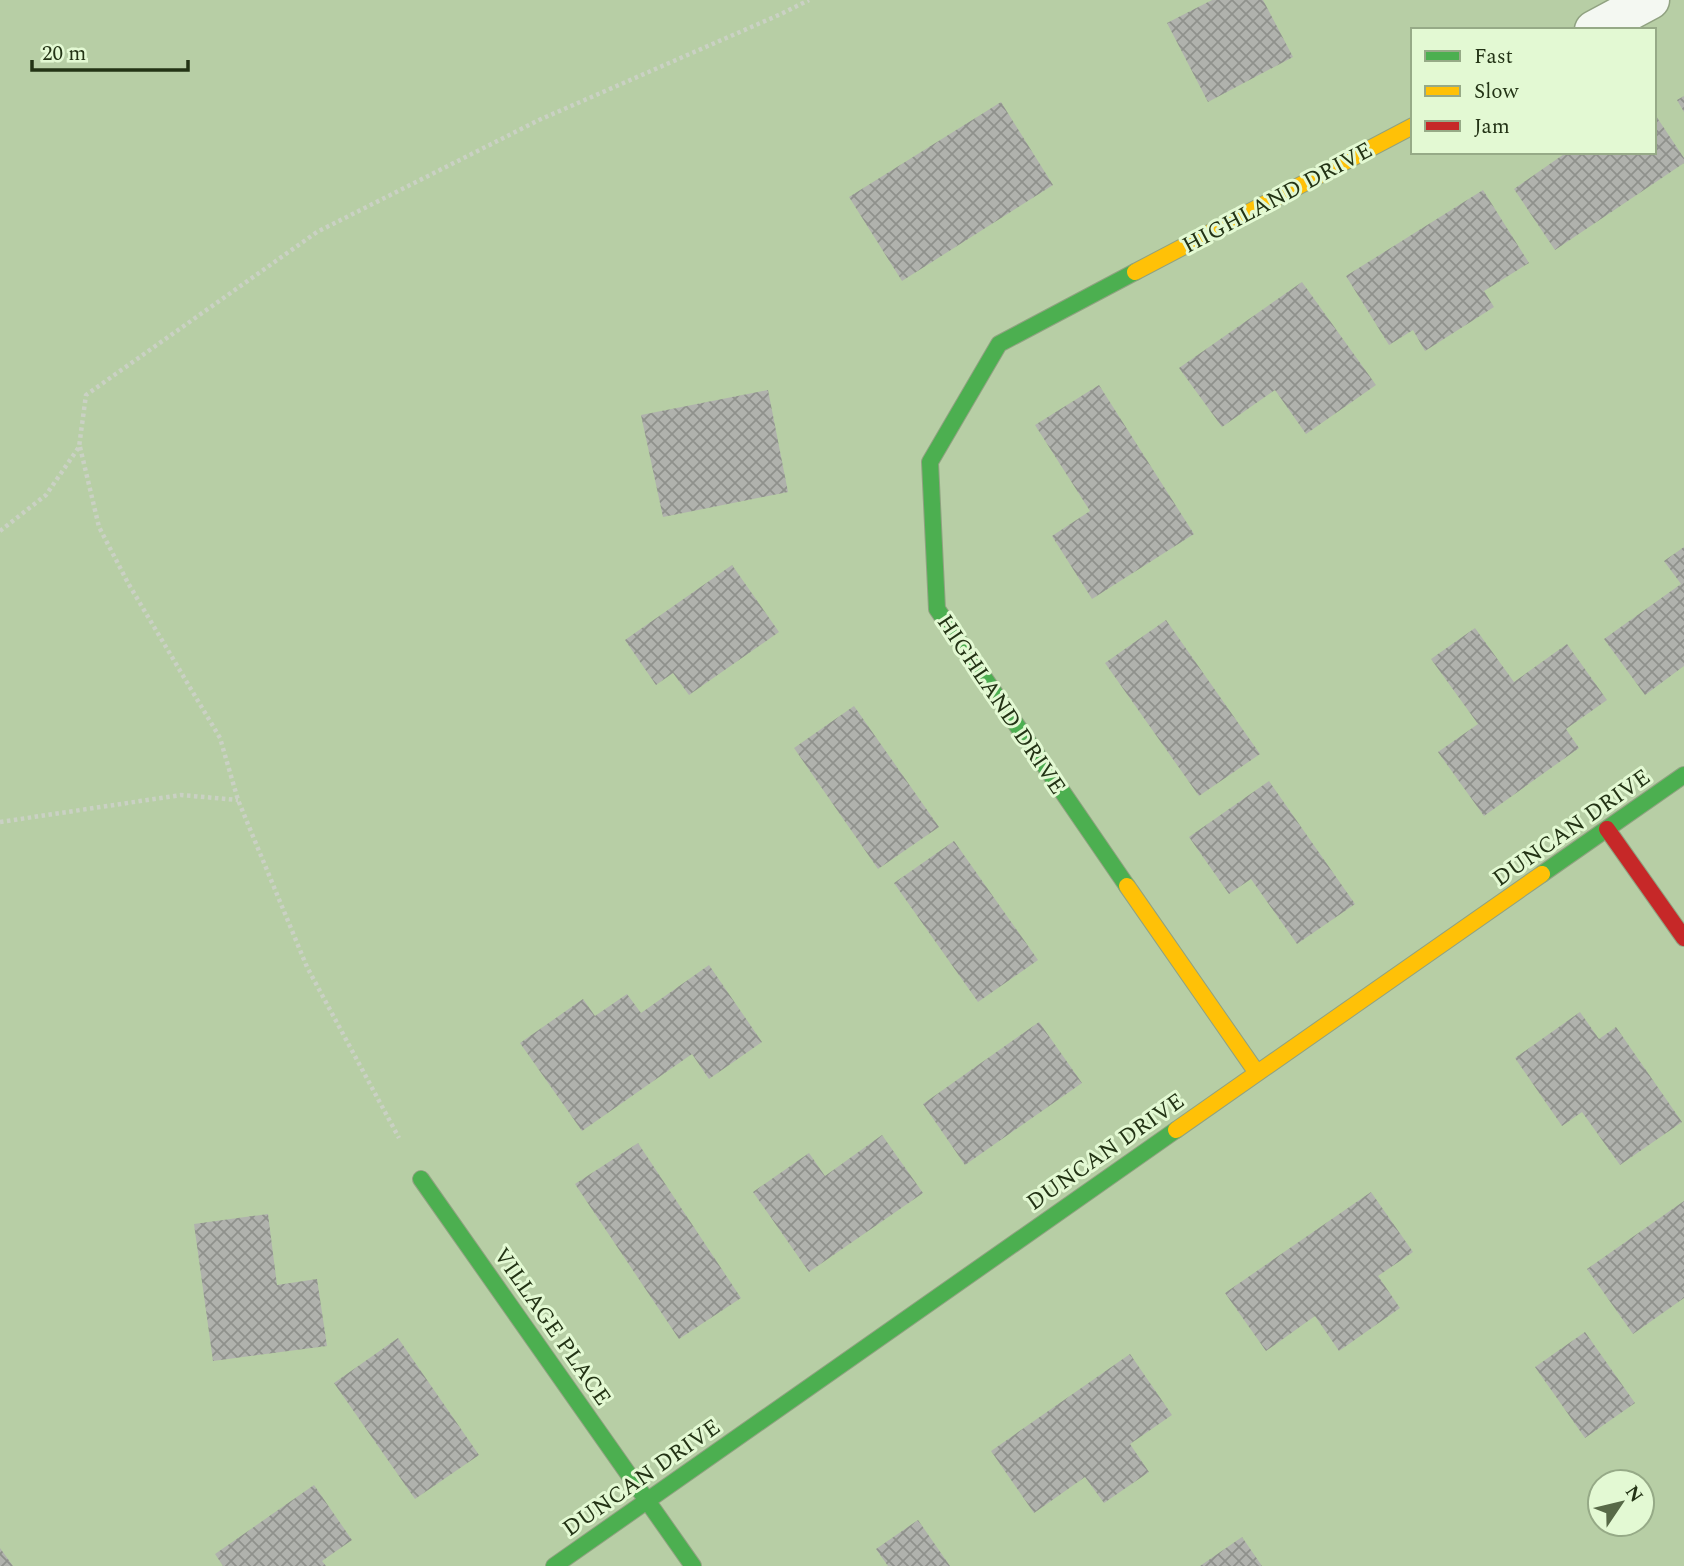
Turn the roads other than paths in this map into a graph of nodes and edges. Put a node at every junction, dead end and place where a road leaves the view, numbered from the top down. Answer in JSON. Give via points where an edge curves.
{"nodes":[{"id":1,"x":1650,"y":0,"type":"edge"},
{"id":2,"x":1598,"y":28,"type":"edge"},
{"id":3,"x":1411,"y":127,"type":"edge"},
{"id":4,"x":1684,"y":775,"type":"edge"},
{"id":5,"x":1607,"y":829,"type":"junction"},
{"id":6,"x":1684,"y":938,"type":"edge"},
{"id":7,"x":1256,"y":1073,"type":"junction"},
{"id":8,"x":421,"y":1179,"type":"road end"},
{"id":9,"x":648,"y":1499,"type":"junction"},
{"id":10,"x":554,"y":1566,"type":"edge"},
{"id":11,"x":693,"y":1566,"type":"edge"}],
"edges":[{"from":1,"to":2,"type":"street"},
{"from":3,"to":7,"type":"street","name":"HIGHLAND DRIVE","via":[[999,344],[930,462],[937,609]]},
{"from":4,"to":5,"type":"street","name":"DUNCAN DRIVE"},
{"from":5,"to":6,"type":"street"},
{"from":5,"to":7,"type":"street","name":"DUNCAN DRIVE"},
{"from":7,"to":9,"type":"street","name":"DUNCAN DRIVE"},
{"from":8,"to":9,"type":"street","name":"VILLAGE PLACE"},
{"from":9,"to":10,"type":"street","name":"DUNCAN DRIVE"},
{"from":9,"to":11,"type":"street","name":"VILLAGE PLACE"}]}
